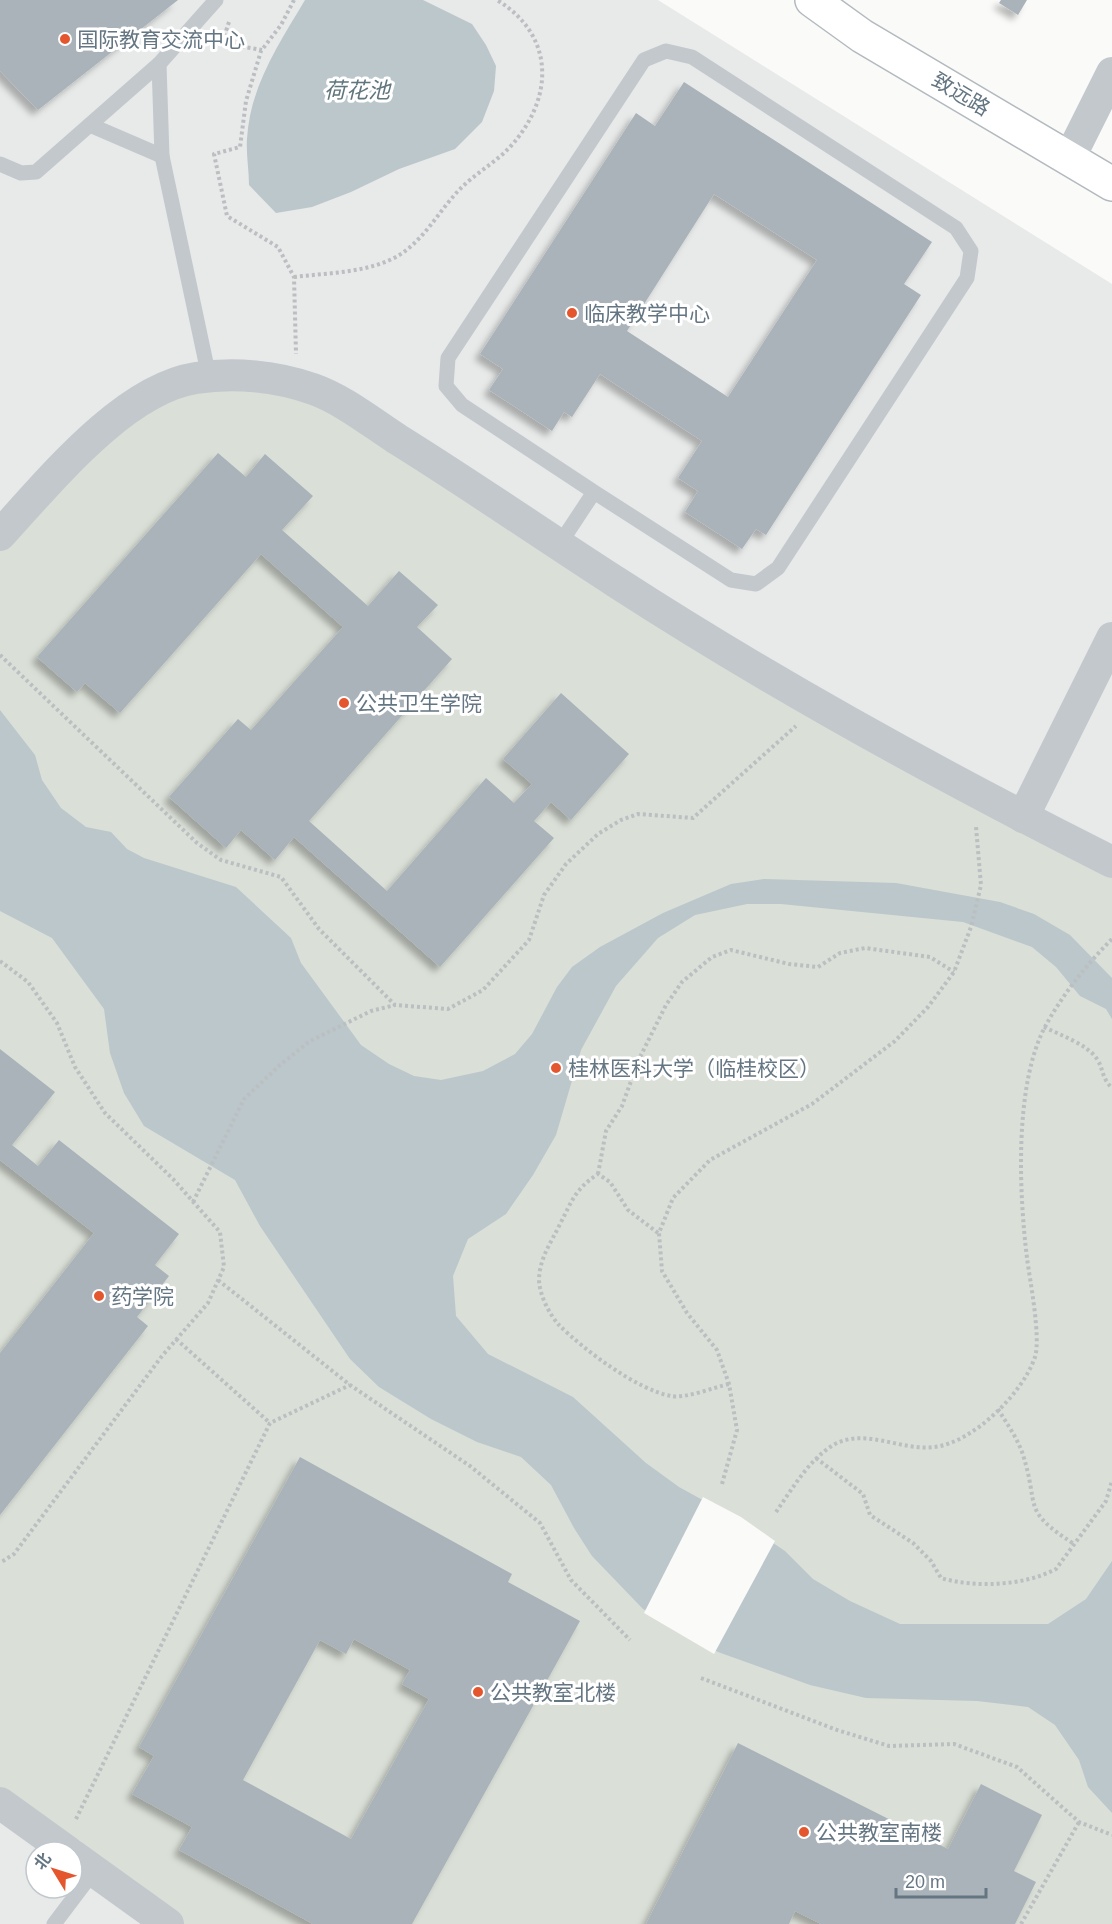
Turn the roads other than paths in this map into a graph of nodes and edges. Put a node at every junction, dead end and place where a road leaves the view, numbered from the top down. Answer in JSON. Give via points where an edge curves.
{"nodes":[{"id":1,"x":216,"y":0,"type":"edge"},
{"id":2,"x":812,"y":0,"type":"edge"},
{"id":3,"x":159,"y":64,"type":"junction"},
{"id":4,"x":1112,"y":73,"type":"edge"},
{"id":5,"x":90,"y":125,"type":"junction"},
{"id":6,"x":162,"y":156,"type":"junction"},
{"id":7,"x":1069,"y":159,"type":"junction"},
{"id":8,"x":0,"y":164,"type":"edge"},
{"id":9,"x":1112,"y":184,"type":"edge"},
{"id":10,"x":209,"y":377,"type":"junction"},
{"id":11,"x":594,"y":492,"type":"junction"},
{"id":12,"x":2,"y":528,"type":"edge"},
{"id":13,"x":559,"y":545,"type":"junction"},
{"id":14,"x":1112,"y":638,"type":"edge"},
{"id":15,"x":1023,"y":817,"type":"junction"},
{"id":16,"x":1112,"y":862,"type":"edge"},
{"id":17,"x":0,"y":1803,"type":"edge"},
{"id":18,"x":52,"y":1840,"type":"edge"},
{"id":19,"x":84,"y":1863,"type":"edge"},
{"id":20,"x":61,"y":1900,"type":"edge"},
{"id":21,"x":54,"y":1924,"type":"edge"},
{"id":22,"x":168,"y":1924,"type":"edge"}],
"edges":[{"from":1,"to":3,"type":"lane"},
{"from":2,"to":7,"type":"main road","name":"致远路","via":[[862,36]]},
{"from":3,"to":5,"type":"lane"},
{"from":3,"to":6,"type":"lane"},
{"from":4,"to":7,"type":"street"},
{"from":5,"to":6,"type":"lane"},
{"from":5,"to":8,"type":"lane","via":[[36,172],[21,173]]},
{"from":6,"to":10,"type":"lane"},
{"from":7,"to":9,"type":"main road","name":"致远路"},
{"from":10,"to":12,"type":"street","via":[[160,390],[128,410],[94,436]]},
{"from":10,"to":13,"type":"street","via":[[234,375],[315,389]]},
{"from":11,"to":11,"type":"lane","via":[[731,580],[756,584],[778,568],[967,278],[971,251],[956,228],[692,57],[666,51],[644,60],[448,358],[446,386],[462,405]]},
{"from":11,"to":13,"type":"lane"},
{"from":13,"to":15,"type":"street","via":[[820,704]]},
{"from":14,"to":15,"type":"street"},
{"from":15,"to":16,"type":"street"},
{"from":17,"to":18,"type":"street"},
{"from":19,"to":22,"type":"street"},
{"from":20,"to":21,"type":"lane"}]}
